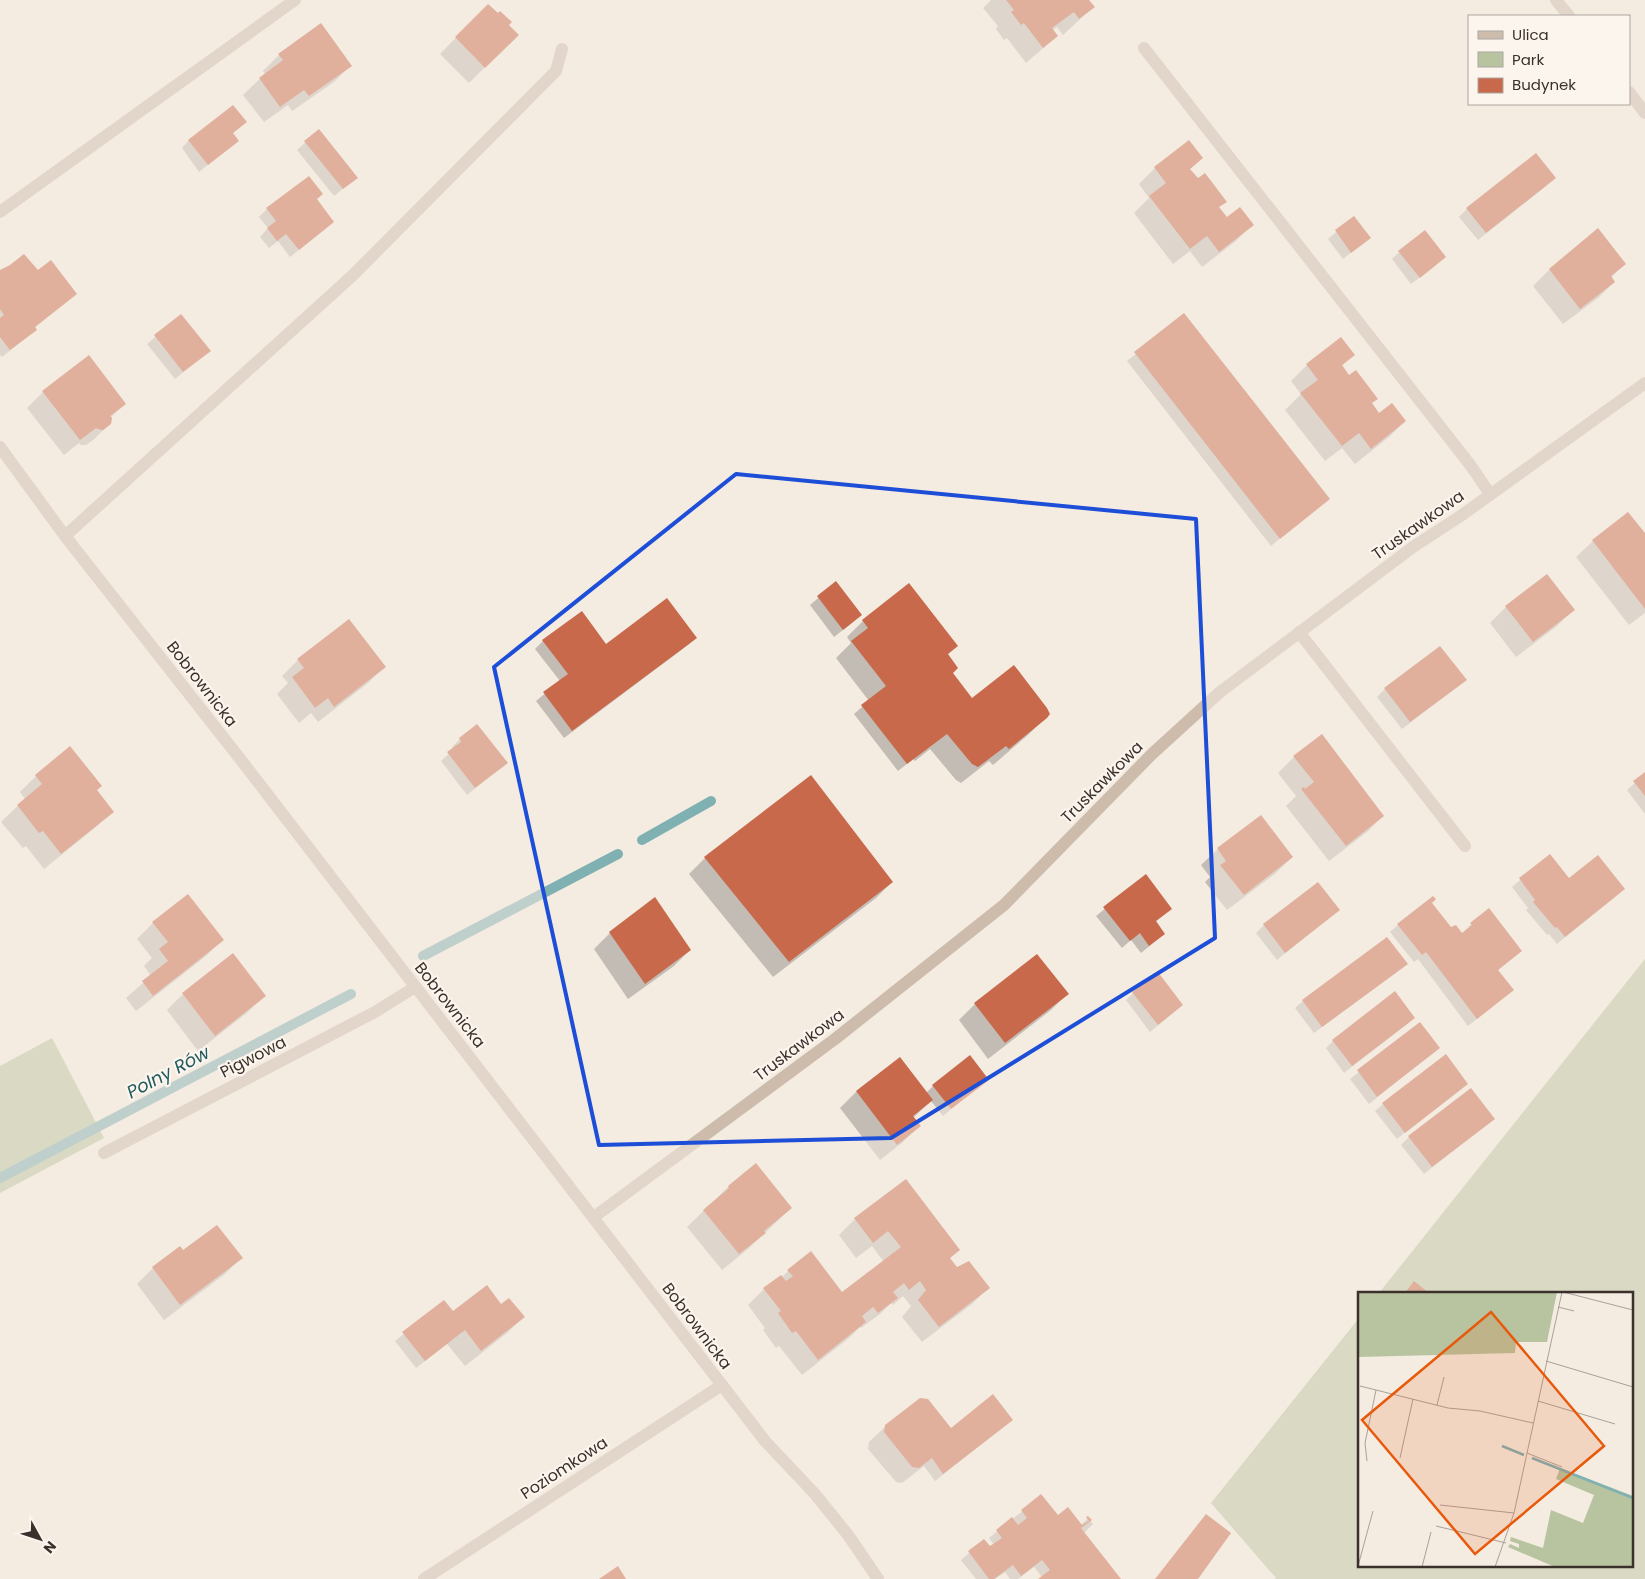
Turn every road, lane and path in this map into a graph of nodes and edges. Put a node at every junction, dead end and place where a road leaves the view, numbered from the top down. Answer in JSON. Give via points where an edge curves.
{"nodes":[{"id":1,"x":295,"y":0,"type":"edge"},
{"id":2,"x":1556,"y":0,"type":"edge"},
{"id":3,"x":1568,"y":15,"type":"edge"},
{"id":4,"x":1144,"y":48,"type":"dead end"},
{"id":5,"x":562,"y":49,"type":"dead end"},
{"id":6,"x":1630,"y":93,"type":"edge"},
{"id":7,"x":1645,"y":113,"type":"edge"},
{"id":8,"x":0,"y":212,"type":"edge"},
{"id":9,"x":1645,"y":383,"type":"edge"},
{"id":10,"x":0,"y":446,"type":"edge"},
{"id":11,"x":1490,"y":494,"type":"junction"},
{"id":12,"x":65,"y":536,"type":"junction"},
{"id":13,"x":1299,"y":632,"type":"junction"},
{"id":14,"x":1465,"y":846,"type":"dead end"},
{"id":15,"x":415,"y":987,"type":"junction"},
{"id":16,"x":104,"y":1153,"type":"dead end"},
{"id":17,"x":594,"y":1217,"type":"junction"},
{"id":18,"x":722,"y":1385,"type":"junction"},
{"id":19,"x":424,"y":1579,"type":"edge"},
{"id":20,"x":878,"y":1579,"type":"edge"}],
"edges":[{"from":1,"to":8,"type":"street"},
{"from":2,"to":3,"type":"street"},
{"from":4,"to":11,"type":"street"},
{"from":5,"to":12,"type":"street","via":[[556,72],[352,276]]},
{"from":6,"to":7,"type":"street"},
{"from":9,"to":11,"type":"street","name":"Truskawkowa"},
{"from":10,"to":12,"type":"street","name":"Bobrownicka"},
{"from":11,"to":13,"type":"street","name":"Truskawkowa"},
{"from":12,"to":15,"type":"street","name":"Bobrownicka"},
{"from":13,"to":14,"type":"street"},
{"from":13,"to":17,"type":"street","name":"Truskawkowa","via":[[1220,692],[1152,754],[1004,905],[835,1039]]},
{"from":15,"to":16,"type":"street","name":"Pigwowa","via":[[375,1012]]},
{"from":15,"to":17,"type":"street","name":"Bobrownicka"},
{"from":17,"to":18,"type":"street","name":"Bobrownicka"},
{"from":18,"to":19,"type":"street","name":"Poziomkowa"},
{"from":18,"to":20,"type":"street","name":"Bobrownicka","via":[[765,1441],[848,1535]]}]}
